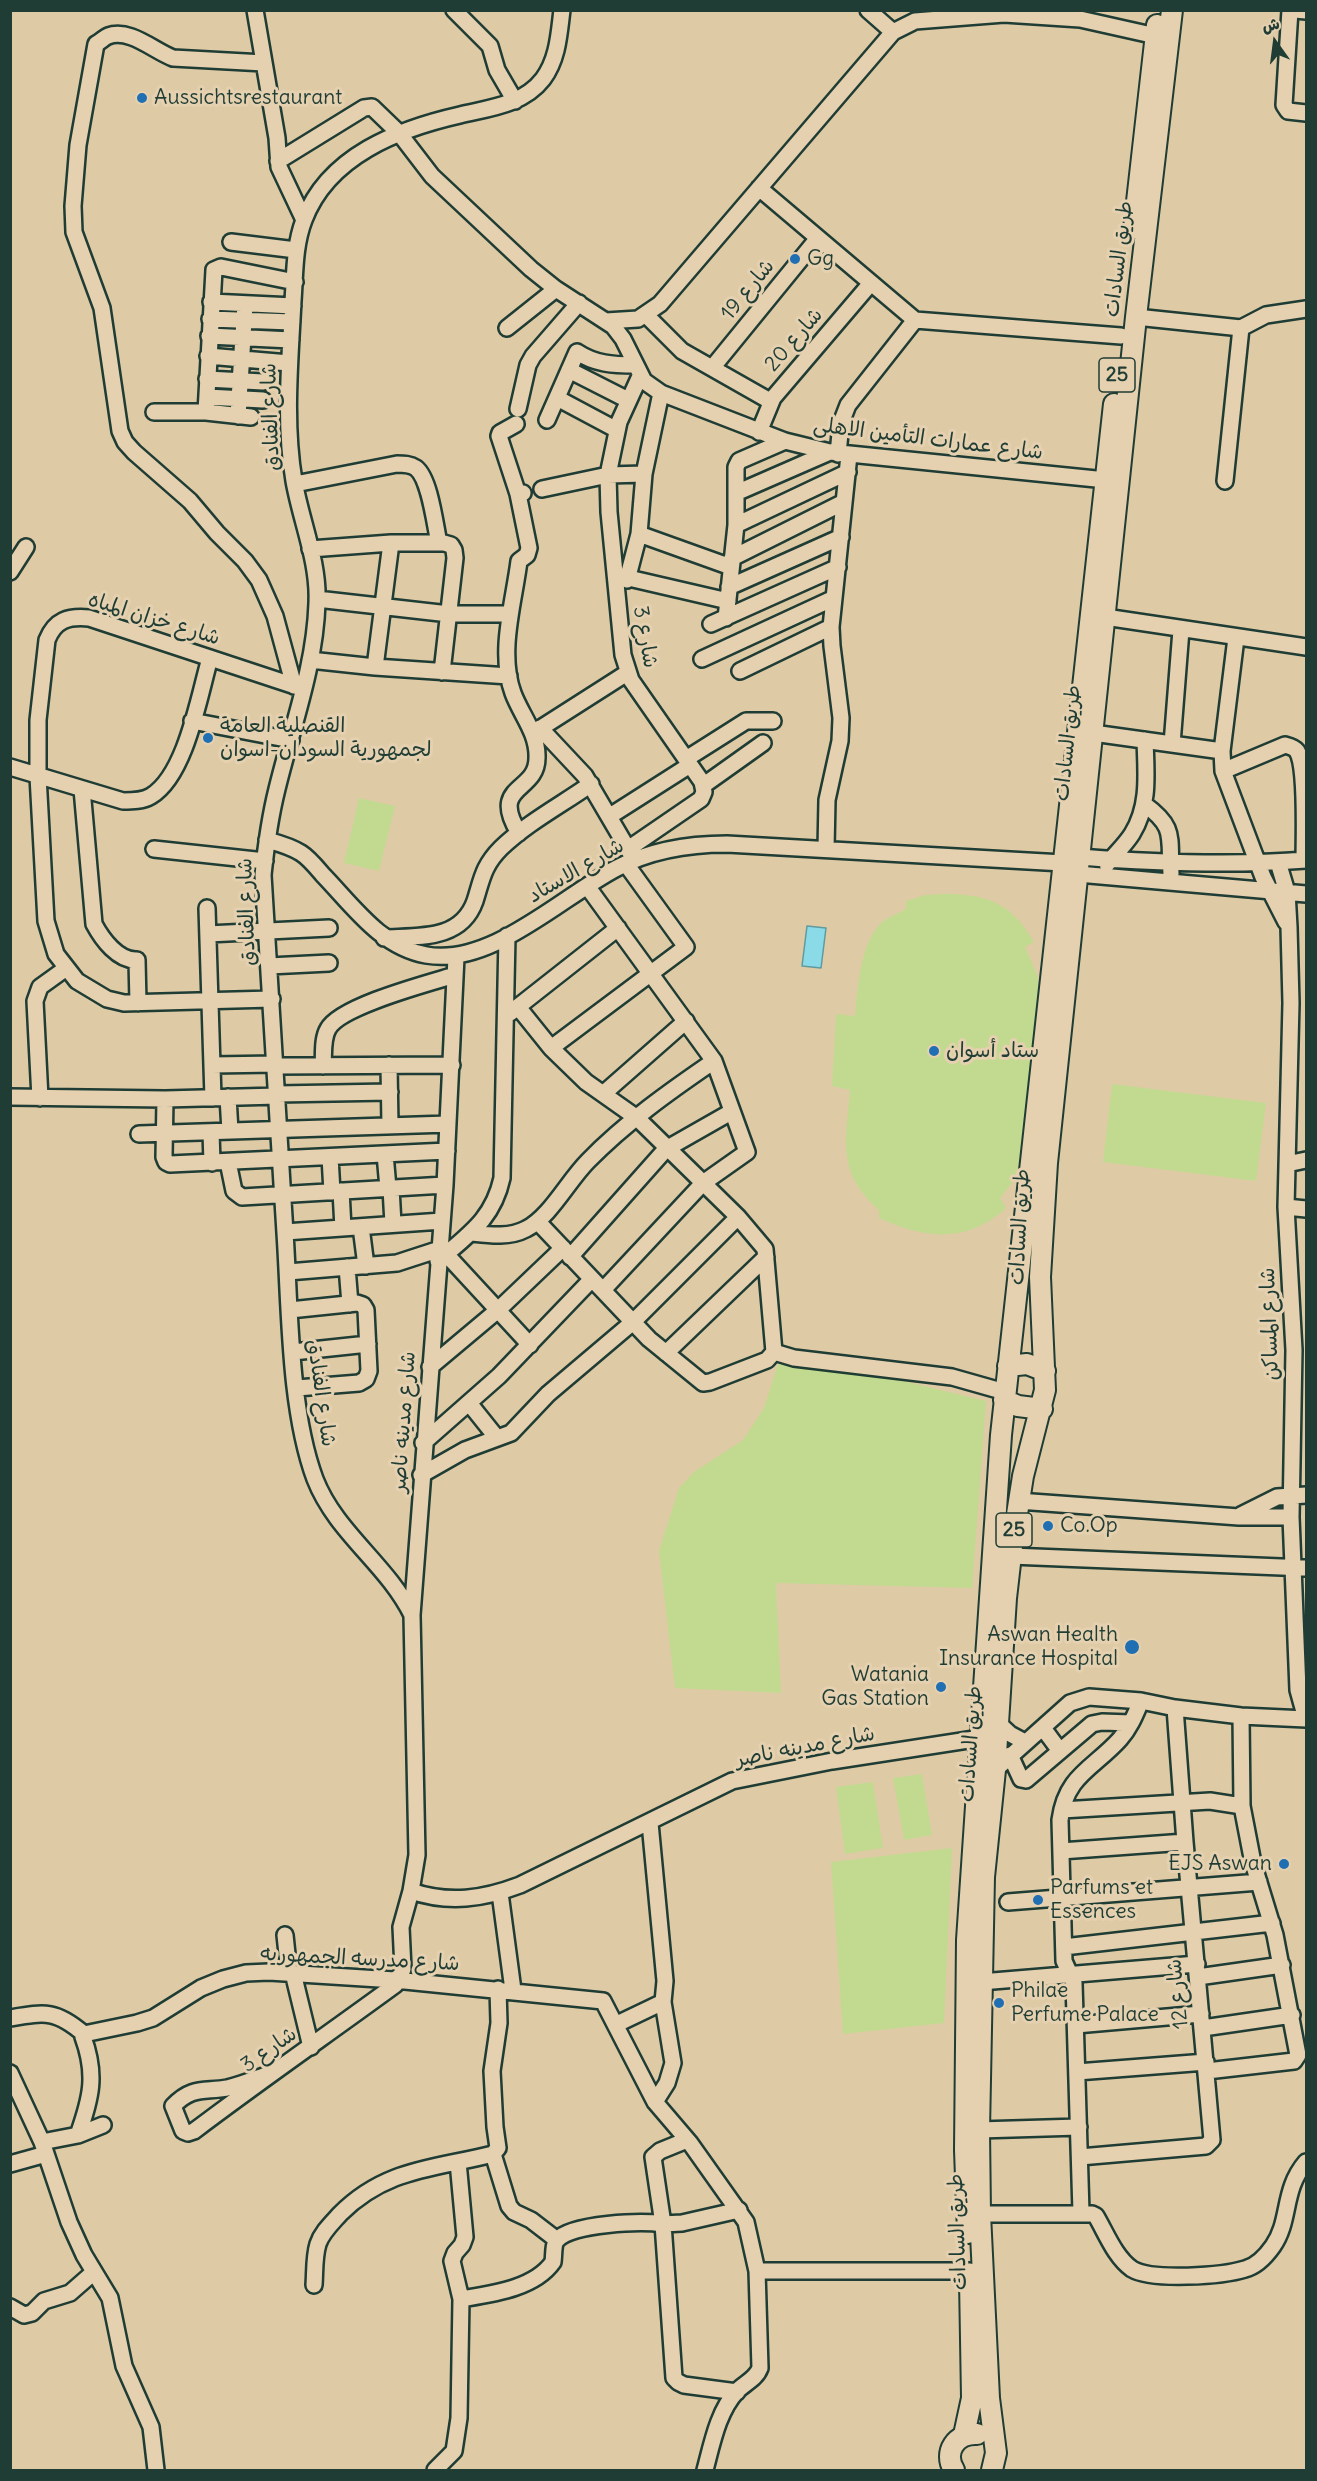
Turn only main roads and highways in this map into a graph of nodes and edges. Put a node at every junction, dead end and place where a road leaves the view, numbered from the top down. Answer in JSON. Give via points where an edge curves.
{"nodes":[{"id":1,"x":1159,"y":10,"type":"edge"},
{"id":2,"x":1172,"y":10,"type":"edge"},
{"id":3,"x":1150,"y":148,"type":"junction"},
{"id":4,"x":1079,"y":868,"type":"junction"},
{"id":5,"x":1013,"y":1332,"type":"junction"},
{"id":6,"x":1041,"y":1337,"type":"junction"},
{"id":7,"x":1008,"y":1366,"type":"junction"},
{"id":8,"x":1045,"y":1371,"type":"junction"},
{"id":9,"x":1005,"y":1396,"type":"junction"},
{"id":10,"x":1041,"y":1409,"type":"junction"},
{"id":11,"x":1001,"y":1435,"type":"junction"},
{"id":12,"x":1032,"y":1440,"type":"junction"},
{"id":13,"x":964,"y":2435,"type":"junction"},
{"id":14,"x":994,"y":2463,"type":"edge"},
{"id":15,"x":954,"y":2470,"type":"edge"}],
"edges":[{"from":1,"to":3,"type":"main road","name":"طريق السادات","number":"25"},
{"from":2,"to":3,"type":"main road","name":"طريق السادات","number":"25"},
{"from":3,"to":4,"type":"main road","name":"طريق السادات","number":"25"},
{"from":3,"to":4,"type":"main road","name":"طريق السادات","number":"25","via":[[1121,336],[1106,480]]},
{"from":4,"to":5,"type":"main road","name":"طريق السادات","number":"25"},
{"from":4,"to":6,"type":"main road","name":"طريق السادات","number":"25","via":[[1044,1197]]},
{"from":5,"to":6,"type":"main road","via":[[1023,1342]]},
{"from":5,"to":7,"type":"main road","name":"طريق السادات","number":"25"},
{"from":6,"to":8,"type":"main road","name":"طريق السادات","number":"25"},
{"from":7,"to":8,"type":"main road","via":[[1027,1364]]},
{"from":7,"to":9,"type":"main road","name":"طريق السادات","number":"25"},
{"from":8,"to":10,"type":"main road","name":"طريق السادات","number":"25"},
{"from":9,"to":10,"type":"main road","via":[[1018,1407]]},
{"from":9,"to":11,"type":"main road","name":"طريق السادات","number":"25"},
{"from":10,"to":12,"type":"main road","name":"طريق السادات","number":"25"},
{"from":11,"to":12,"type":"main road","via":[[1015,1430]]},
{"from":11,"to":13,"type":"main road","name":"طريق السادات","number":"25","via":[[967,1940],[965,2150],[972,2398]]},
{"from":12,"to":14,"type":"main road","name":"طريق السادات","number":"25","via":[[1018,1501],[1004,1618],[984,1877],[980,2214]]},
{"from":13,"to":14,"type":"main road","via":[[982,2435]]},
{"from":13,"to":15,"type":"main road","name":"طريق السادات","via":[[951,2448]]}]}
